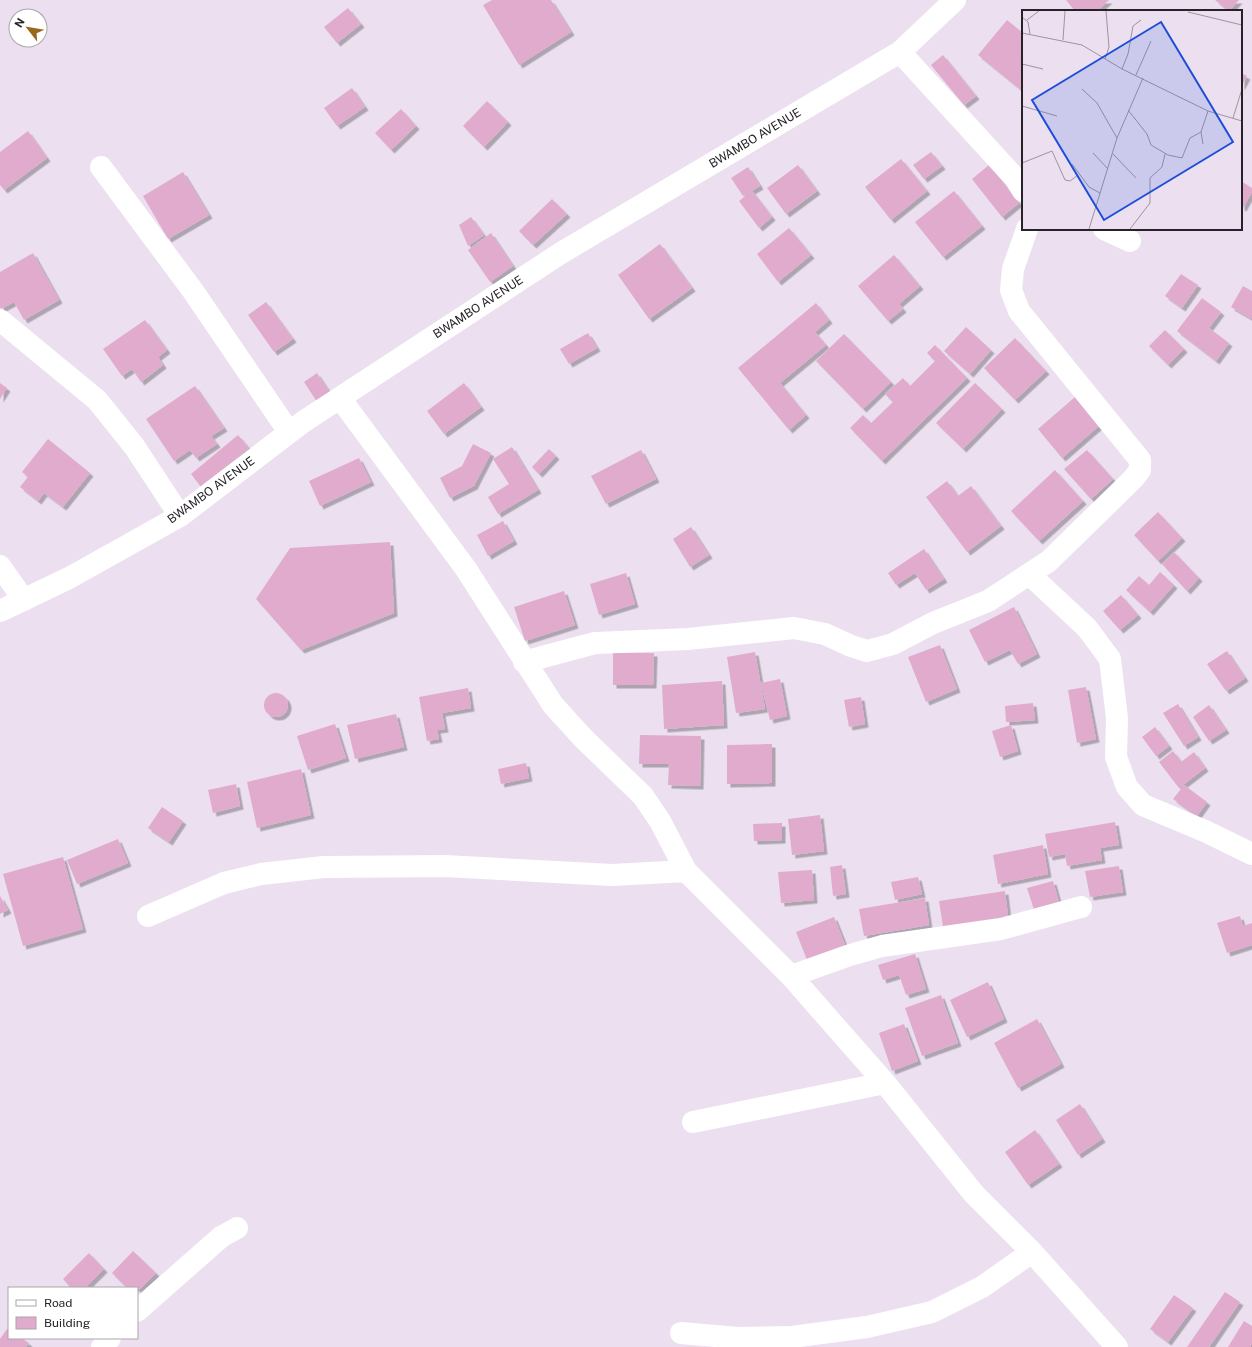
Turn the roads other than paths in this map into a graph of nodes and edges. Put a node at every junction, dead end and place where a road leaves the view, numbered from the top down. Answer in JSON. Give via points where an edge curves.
{"nodes":[{"id":1,"x":955,"y":0,"type":"edge"},
{"id":2,"x":900,"y":52,"type":"junction"},
{"id":3,"x":101,"y":167,"type":"dead end"},
{"id":4,"x":1022,"y":189,"type":"edge"},
{"id":5,"x":1027,"y":230,"type":"edge"},
{"id":6,"x":1106,"y":230,"type":"edge"},
{"id":7,"x":1130,"y":241,"type":"dead end"},
{"id":8,"x":0,"y":320,"type":"edge"},
{"id":9,"x":340,"y":398,"type":"junction"},
{"id":10,"x":289,"y":432,"type":"junction"},
{"id":11,"x":180,"y":516,"type":"junction"},
{"id":12,"x":0,"y":566,"type":"edge"},
{"id":13,"x":1029,"y":574,"type":"junction"},
{"id":14,"x":24,"y":600,"type":"junction"},
{"id":15,"x":0,"y":611,"type":"edge"},
{"id":16,"x":524,"y":662,"type":"junction"},
{"id":17,"x":1252,"y":854,"type":"edge"},
{"id":18,"x":686,"y":871,"type":"junction"},
{"id":19,"x":1081,"y":907,"type":"dead end"},
{"id":20,"x":148,"y":916,"type":"dead end"},
{"id":21,"x":791,"y":976,"type":"junction"},
{"id":22,"x":885,"y":1083,"type":"junction"},
{"id":23,"x":693,"y":1122,"type":"dead end"},
{"id":24,"x":238,"y":1228,"type":"dead end"},
{"id":25,"x":1032,"y":1252,"type":"junction"},
{"id":26,"x":138,"y":1310,"type":"edge"},
{"id":27,"x":681,"y":1333,"type":"dead end"},
{"id":28,"x":109,"y":1339,"type":"edge"},
{"id":29,"x":793,"y":1342,"type":"edge"},
{"id":30,"x":102,"y":1347,"type":"edge"},
{"id":31,"x":1117,"y":1347,"type":"edge"}],
"edges":[{"from":1,"to":2,"type":"street","name":"BWAMBO AVENUE"},
{"from":2,"to":4,"type":"street","via":[[1015,178]]},
{"from":2,"to":9,"type":"street","name":"BWAMBO AVENUE","via":[[561,253]]},
{"from":3,"to":10,"type":"street","via":[[193,291]]},
{"from":5,"to":13,"type":"street","via":[[1013,269],[1011,290],[1019,311],[1140,460],[1140,470],[1133,480],[1049,561]]},
{"from":6,"to":7,"type":"street"},
{"from":8,"to":11,"type":"street","via":[[97,400],[134,446]]},
{"from":9,"to":10,"type":"street","name":"BWAMBO AVENUE"},
{"from":9,"to":16,"type":"street","via":[[466,569]]},
{"from":10,"to":11,"type":"street","name":"BWAMBO AVENUE"},
{"from":11,"to":14,"type":"street","name":"BWAMBO AVENUE"},
{"from":12,"to":14,"type":"street"},
{"from":13,"to":16,"type":"street","via":[[988,601],[933,623],[893,644],[867,651],[825,634],[794,628],[688,639],[595,643]]},
{"from":13,"to":17,"type":"street","via":[[1087,628],[1110,659],[1117,718],[1116,758],[1127,787],[1143,805]]},
{"from":14,"to":15,"type":"street","name":"BWAMBO AVENUE"},
{"from":16,"to":18,"type":"street","via":[[553,705],[643,796],[660,821]]},
{"from":18,"to":20,"type":"street","via":[[612,875],[445,866],[324,867],[261,874],[224,883]]},
{"from":18,"to":21,"type":"street"},
{"from":19,"to":21,"type":"street","via":[[1001,929],[882,946]]},
{"from":21,"to":22,"type":"street"},
{"from":22,"to":23,"type":"street"},
{"from":22,"to":25,"type":"street","via":[[974,1194]]},
{"from":24,"to":26,"type":"street","via":[[221,1237]]},
{"from":25,"to":29,"type":"street","via":[[982,1287],[932,1312]]},
{"from":25,"to":31,"type":"street"},
{"from":27,"to":29,"type":"street"},
{"from":28,"to":30,"type":"street"}]}
